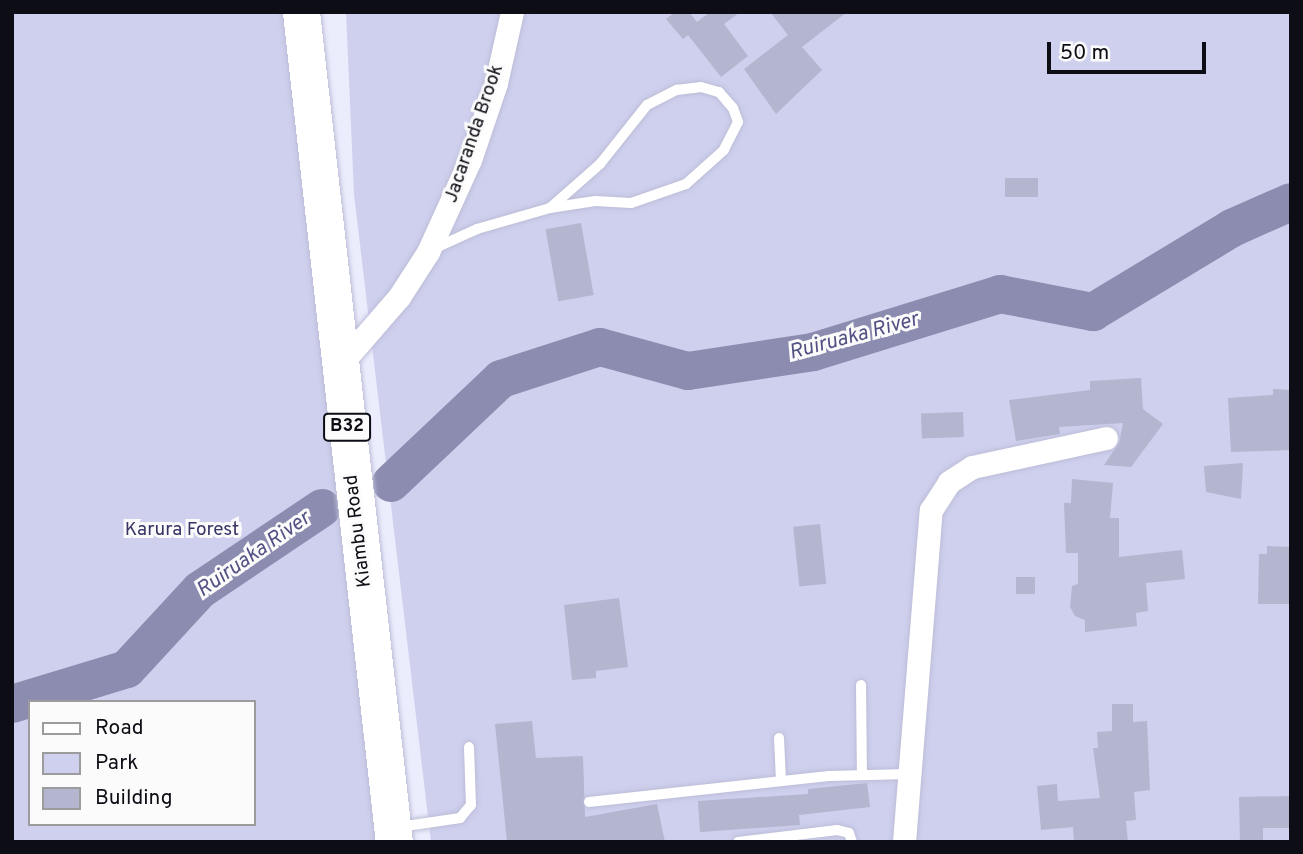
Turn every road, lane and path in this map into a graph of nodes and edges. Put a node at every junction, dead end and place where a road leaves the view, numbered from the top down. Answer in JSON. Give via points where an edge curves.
{"nodes":[{"id":1,"x":301,"y":12,"type":"edge"},
{"id":2,"x":512,"y":12,"type":"edge"},
{"id":3,"x":550,"y":208,"type":"junction"},
{"id":4,"x":428,"y":252,"type":"junction"},
{"id":5,"x":340,"y":366,"type":"junction"},
{"id":6,"x":1106,"y":439,"type":"dead end"},
{"id":7,"x":862,"y":685,"type":"dead end"},
{"id":8,"x":779,"y":738,"type":"dead end"},
{"id":9,"x":469,"y":747,"type":"dead end"},
{"id":10,"x":909,"y":774,"type":"junction"},
{"id":11,"x":862,"y":775,"type":"junction"},
{"id":12,"x":780,"y":781,"type":"junction"},
{"id":13,"x":589,"y":802,"type":"dead end"},
{"id":14,"x":393,"y":835,"type":"edge"},
{"id":15,"x":738,"y":842,"type":"edge"},
{"id":16,"x":852,"y":842,"type":"edge"},
{"id":17,"x":904,"y":842,"type":"edge"}],
"edges":[{"from":1,"to":5,"type":"highway","name":"Kiambu Road","number":"B32"},
{"from":2,"to":4,"type":"street","name":"Jacaranda Brook","via":[[496,83],[470,160]]},
{"from":3,"to":3,"type":"lane","name":"Jacaranda Brook","via":[[600,164],[647,104],[677,90],[701,87],[719,92],[738,122],[724,150],[686,184],[632,203],[595,201]]},
{"from":3,"to":4,"type":"lane","name":"Jacaranda Brook","via":[[477,229]]},
{"from":4,"to":5,"type":"street","name":"Jacaranda Brook","via":[[399,297]]},
{"from":5,"to":14,"type":"highway","name":"Kiambu Road","number":"B32"},
{"from":6,"to":10,"type":"street","via":[[972,467],[949,482],[931,510]]},
{"from":7,"to":11,"type":"lane"},
{"from":8,"to":12,"type":"lane"},
{"from":9,"to":14,"type":"lane","via":[[471,804],[460,818]]},
{"from":10,"to":11,"type":"lane"},
{"from":10,"to":17,"type":"street"},
{"from":11,"to":12,"type":"lane"},
{"from":12,"to":13,"type":"lane"},
{"from":15,"to":16,"type":"lane","via":[[837,830],[849,833]]}]}
